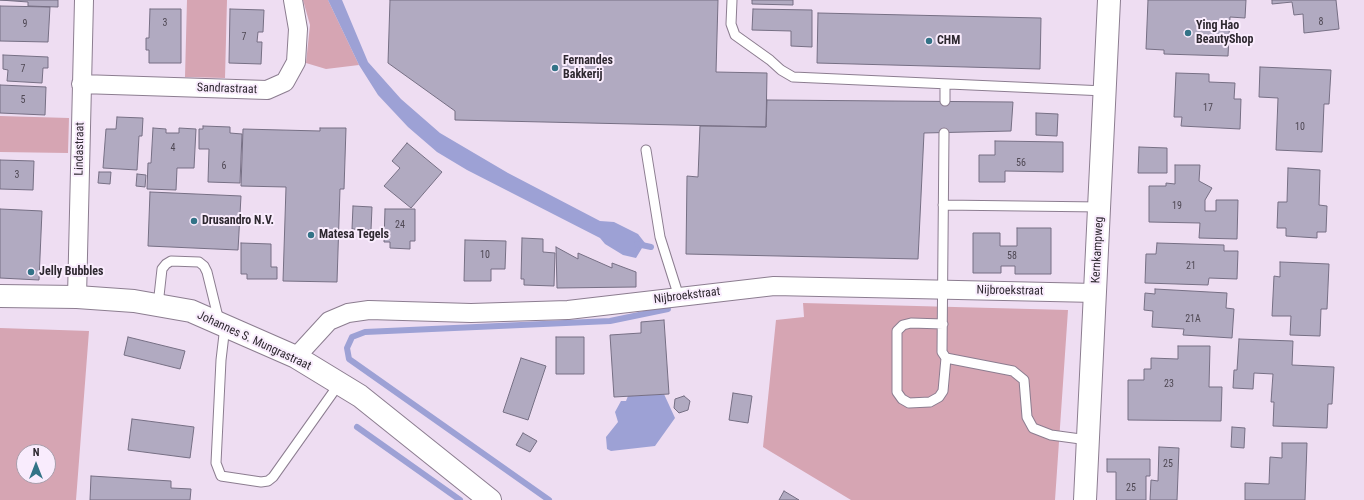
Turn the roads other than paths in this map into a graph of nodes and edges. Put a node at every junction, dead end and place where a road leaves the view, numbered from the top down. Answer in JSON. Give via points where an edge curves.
{"nodes":[{"id":1,"x":84,"y":0,"type":"edge"},
{"id":2,"x":293,"y":0,"type":"edge"},
{"id":3,"x":732,"y":0,"type":"edge"},
{"id":4,"x":1109,"y":0,"type":"edge"},
{"id":5,"x":81,"y":84,"type":"junction"},
{"id":6,"x":945,"y":84,"type":"junction"},
{"id":7,"x":1105,"y":91,"type":"junction"},
{"id":8,"x":945,"y":101,"type":"dead end"},
{"id":9,"x":944,"y":133,"type":"dead end"},
{"id":10,"x":646,"y":150,"type":"dead end"},
{"id":11,"x":943,"y":205,"type":"junction"},
{"id":12,"x":1100,"y":207,"type":"junction"},
{"id":13,"x":943,"y":290,"type":"junction"},
{"id":14,"x":1096,"y":293,"type":"junction"},
{"id":15,"x":0,"y":296,"type":"edge"},
{"id":16,"x":76,"y":297,"type":"junction"},
{"id":17,"x":679,"y":297,"type":"junction"},
{"id":18,"x":158,"y":305,"type":"junction"},
{"id":19,"x":943,"y":324,"type":"junction"},
{"id":20,"x":222,"y":325,"type":"junction"},
{"id":21,"x":296,"y":357,"type":"junction"},
{"id":22,"x":946,"y":358,"type":"junction"},
{"id":23,"x":339,"y":384,"type":"junction"},
{"id":24,"x":1088,"y":440,"type":"junction"},
{"id":25,"x":490,"y":500,"type":"edge"},
{"id":26,"x":1085,"y":500,"type":"edge"}],
"edges":[{"from":1,"to":5,"type":"street","name":"Lindastraat"},
{"from":2,"to":5,"type":"street","name":"Sandrastraat","via":[[298,29],[296,62],[284,82],[267,90]]},
{"from":3,"to":6,"type":"lane","via":[[731,24],[735,35],[793,77]]},
{"from":4,"to":7,"type":"street","name":"Kernkampweg"},
{"from":5,"to":16,"type":"street","name":"Lindastraat"},
{"from":6,"to":7,"type":"lane"},
{"from":6,"to":8,"type":"lane"},
{"from":7,"to":12,"type":"street","name":"Kernkampweg"},
{"from":9,"to":11,"type":"lane"},
{"from":10,"to":17,"type":"lane","via":[[660,237]]},
{"from":11,"to":12,"type":"lane"},
{"from":11,"to":13,"type":"lane"},
{"from":12,"to":14,"type":"street","name":"Kernkampweg"},
{"from":13,"to":14,"type":"street","name":"Nijbroekstraat"},
{"from":13,"to":17,"type":"street","name":"Nijbroekstraat","via":[[774,286]]},
{"from":13,"to":19,"type":"lane"},
{"from":14,"to":24,"type":"street","name":"Kernkampweg"},
{"from":15,"to":16,"type":"street","name":"Johannes S. Mungrastraat"},
{"from":16,"to":18,"type":"street","name":"Johannes S. Mungrastraat"},
{"from":17,"to":21,"type":"street","name":"Nijbroekstraat","via":[[568,310],[471,313],[369,310],[348,313],[329,321]]},
{"from":18,"to":20,"type":"street","name":"Johannes S. Mungrastraat","via":[[191,311]]},
{"from":18,"to":20,"type":"lane","via":[[162,269],[166,264],[171,261],[199,262],[207,272]]},
{"from":19,"to":22,"type":"lane","via":[[942,352]]},
{"from":19,"to":22,"type":"lane","via":[[911,323],[903,325],[897,331],[897,392],[902,399],[909,403],[930,402],[939,397],[943,390]]},
{"from":20,"to":21,"type":"street","name":"Johannes S. Mungrastraat"},
{"from":20,"to":23,"type":"lane","via":[[216,463],[221,476],[268,481]]},
{"from":21,"to":23,"type":"street","name":"Johannes S. Mungrastraat"},
{"from":22,"to":24,"type":"lane","via":[[1013,372],[1024,380],[1027,417],[1033,428],[1051,435]]},
{"from":23,"to":25,"type":"street","name":"Johannes S. Mungrastraat","via":[[360,396]]},
{"from":24,"to":26,"type":"street","name":"Kernkampweg"}]}
